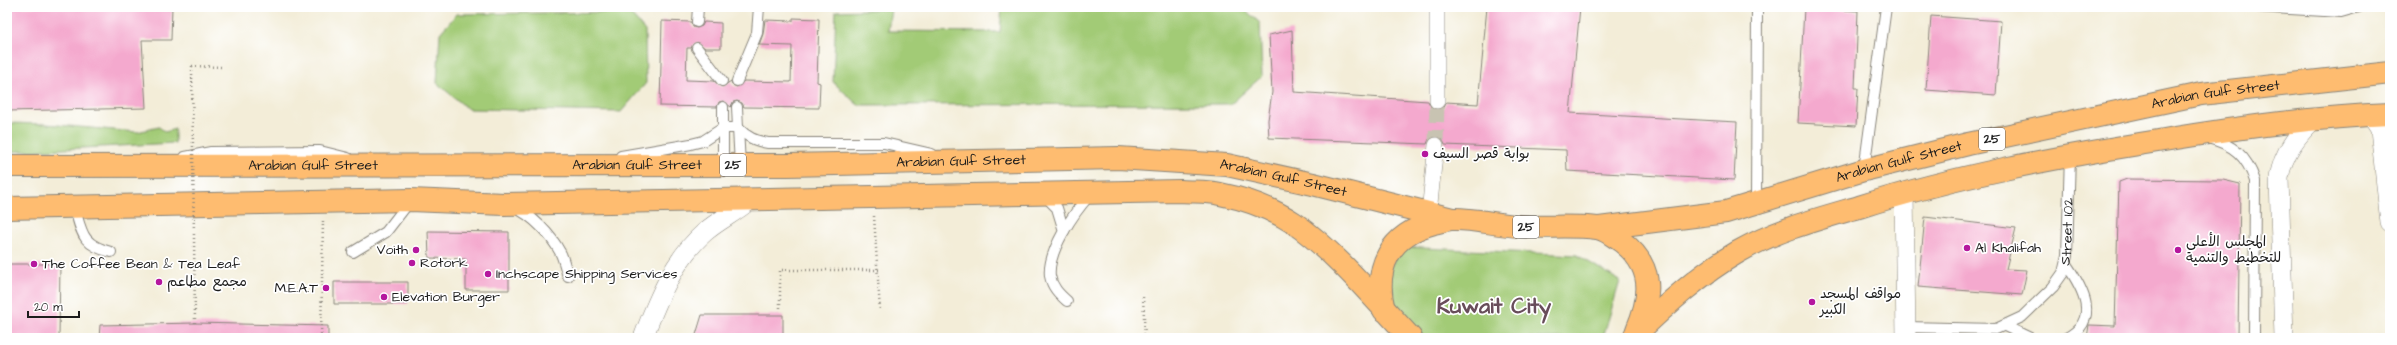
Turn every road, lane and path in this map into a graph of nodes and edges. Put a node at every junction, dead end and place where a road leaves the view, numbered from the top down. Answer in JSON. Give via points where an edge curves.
{"nodes":[{"id":1,"x":698,"y":7,"type":"edge"},
{"id":2,"x":759,"y":7,"type":"edge"},
{"id":3,"x":1438,"y":7,"type":"edge"},
{"id":4,"x":1758,"y":7,"type":"edge"},
{"id":5,"x":1886,"y":7,"type":"edge"},
{"id":6,"x":2257,"y":7,"type":"edge"},
{"id":7,"x":2359,"y":7,"type":"edge"},
{"id":8,"x":697,"y":22,"type":"dead end"},
{"id":9,"x":697,"y":48,"type":"dead end"},
{"id":10,"x":223,"y":67,"type":"dead end"},
{"id":11,"x":2390,"y":73,"type":"edge"},
{"id":12,"x":722,"y":81,"type":"dead end"},
{"id":13,"x":737,"y":81,"type":"dead end"},
{"id":14,"x":1437,"y":101,"type":"tunnel mouth"},
{"id":15,"x":723,"y":107,"type":"dead end"},
{"id":16,"x":737,"y":107,"type":"dead end"},
{"id":17,"x":2380,"y":114,"type":"edge"},
{"id":18,"x":2316,"y":118,"type":"junction"},
{"id":19,"x":723,"y":128,"type":"junction"},
{"id":20,"x":738,"y":128,"type":"junction"},
{"id":21,"x":2189,"y":136,"type":"junction"},
{"id":22,"x":1436,"y":145,"type":"tunnel mouth"},
{"id":23,"x":2070,"y":155,"type":"junction"},
{"id":24,"x":963,"y":161,"type":"junction"},
{"id":25,"x":569,"y":165,"type":"junction"},
{"id":26,"x":732,"y":165,"type":"junction"},
{"id":27,"x":7,"y":166,"type":"edge"},
{"id":28,"x":1864,"y":170,"type":"junction"},
{"id":29,"x":2388,"y":175,"type":"edge"},
{"id":30,"x":1904,"y":192,"type":"junction"},
{"id":31,"x":1043,"y":194,"type":"junction"},
{"id":32,"x":1091,"y":194,"type":"junction"},
{"id":33,"x":872,"y":198,"type":"junction"},
{"id":34,"x":411,"y":200,"type":"junction"},
{"id":35,"x":750,"y":200,"type":"junction"},
{"id":36,"x":324,"y":201,"type":"junction"},
{"id":37,"x":1756,"y":202,"type":"junction"},
{"id":38,"x":504,"y":204,"type":"junction"},
{"id":39,"x":74,"y":206,"type":"junction"},
{"id":40,"x":7,"y":208,"type":"edge"},
{"id":41,"x":1429,"y":213,"type":"junction"},
{"id":42,"x":1452,"y":219,"type":"junction"},
{"id":43,"x":2390,"y":223,"type":"edge"},
{"id":44,"x":1599,"y":228,"type":"junction"},
{"id":45,"x":1064,"y":231,"type":"junction"},
{"id":46,"x":111,"y":252,"type":"dead end"},
{"id":47,"x":353,"y":252,"type":"dead end"},
{"id":48,"x":2066,"y":264,"type":"junction"},
{"id":49,"x":879,"y":270,"type":"junction"},
{"id":50,"x":568,"y":276,"type":"dead end"},
{"id":51,"x":1143,"y":297,"type":"dead end"},
{"id":52,"x":1067,"y":301,"type":"dead end"},
{"id":53,"x":780,"y":308,"type":"dead end"},
{"id":54,"x":1384,"y":310,"type":"junction"},
{"id":55,"x":880,"y":311,"type":"dead end"},
{"id":56,"x":195,"y":323,"type":"dead end"},
{"id":57,"x":2005,"y":326,"type":"junction"},
{"id":58,"x":1906,"y":333,"type":"edge"},
{"id":59,"x":1633,"y":336,"type":"edge"},
{"id":60,"x":321,"y":338,"type":"edge"},
{"id":61,"x":643,"y":338,"type":"edge"},
{"id":62,"x":1145,"y":338,"type":"edge"},
{"id":63,"x":1411,"y":338,"type":"edge"},
{"id":64,"x":2030,"y":338,"type":"edge"},
{"id":65,"x":2066,"y":338,"type":"edge"},
{"id":66,"x":2254,"y":338,"type":"edge"},
{"id":67,"x":2284,"y":338,"type":"edge"}],
"edges":[{"from":1,"to":8,"type":"lane"},
{"from":2,"to":13,"type":"lane","via":[[758,33],[740,69]]},
{"from":3,"to":14,"type":"street"},
{"from":4,"to":37,"type":"lane"},
{"from":5,"to":28,"type":"lane"},
{"from":6,"to":7,"type":"lane","via":[[2341,12]]},
{"from":9,"to":12,"type":"lane"},
{"from":10,"to":56,"type":"path","bridge":true,"via":[[192,66]]},
{"from":11,"to":28,"type":"main road","name":"Arabian Gulf Street","number":"25","via":[[2201,94],[1976,142]]},
{"from":15,"to":19,"type":"lane"},
{"from":16,"to":20,"type":"lane"},
{"from":17,"to":18,"type":"main road","number":"25"},
{"from":17,"to":29,"type":"street"},
{"from":18,"to":21,"type":"main road","number":"25"},
{"from":18,"to":67,"type":"street","via":[[2291,145],[2282,163],[2279,178]]},
{"from":19,"to":20,"type":"lane"},
{"from":19,"to":25,"type":"lane","via":[[703,141]]},
{"from":19,"to":26,"type":"lane"},
{"from":20,"to":24,"type":"lane","via":[[746,136],[768,143],[884,143]]},
{"from":20,"to":26,"type":"lane"},
{"from":21,"to":23,"type":"main road","number":"25"},
{"from":21,"to":66,"type":"lane","via":[[2209,138],[2226,144],[2239,153],[2249,165],[2254,182]]},
{"from":22,"to":41,"type":"street"},
{"from":23,"to":30,"type":"main road","number":"25"},
{"from":23,"to":48,"type":"lane","name":"Street 102"},
{"from":24,"to":26,"type":"main road","name":"Arabian Gulf Street","number":"25"},
{"from":24,"to":41,"type":"main road","name":"Arabian Gulf Street","number":"25","via":[[1118,158],[1227,165]]},
{"from":25,"to":26,"type":"main road","name":"Arabian Gulf Street","number":"25"},
{"from":25,"to":27,"type":"main road","name":"Arabian Gulf Street","number":"25"},
{"from":28,"to":37,"type":"main road","name":"Arabian Gulf Street","number":"25"},
{"from":29,"to":43,"type":"street"},
{"from":30,"to":58,"type":"street","name":"Street 102"},
{"from":30,"to":59,"type":"main road","number":"25","via":[[1783,231],[1740,251],[1706,273],[1662,308]]},
{"from":31,"to":32,"type":"main road","name":"Arabian Gulf Street"},
{"from":31,"to":33,"type":"main road","name":"Arabian Gulf Street"},
{"from":31,"to":45,"type":"lane","via":[[1057,208]]},
{"from":32,"to":45,"type":"lane"},
{"from":32,"to":54,"type":"main road","name":"Arabian Gulf Street","via":[[1181,191],[1220,194],[1266,208],[1312,237]]},
{"from":33,"to":35,"type":"main road","name":"Arabian Gulf Street"},
{"from":33,"to":49,"type":"path"},
{"from":34,"to":36,"type":"main road","name":"Arabian Gulf Street"},
{"from":34,"to":38,"type":"main road","name":"Arabian Gulf Street"},
{"from":34,"to":47,"type":"lane","via":[[386,232]]},
{"from":35,"to":38,"type":"main road","name":"Arabian Gulf Street"},
{"from":35,"to":61,"type":"street","via":[[705,232],[691,247],[668,281]]},
{"from":36,"to":39,"type":"main road","name":"Arabian Gulf Street"},
{"from":36,"to":60,"type":"path"},
{"from":37,"to":44,"type":"main road","name":"Arabian Gulf Street","number":"25","via":[[1726,212]]},
{"from":38,"to":50,"type":"lane","via":[[524,212],[543,230],[560,252]]},
{"from":39,"to":40,"type":"main road","name":"Arabian Gulf Street"},
{"from":39,"to":46,"type":"lane","via":[[83,235],[95,248]]},
{"from":41,"to":42,"type":"main road","name":"Arabian Gulf Street","number":"25"},
{"from":42,"to":44,"type":"main road","number":"25","via":[[1500,226]]},
{"from":42,"to":54,"type":"main road","number":"25","via":[[1410,231],[1392,250],[1380,279]]},
{"from":44,"to":59,"type":"main road","number":"25","via":[[1634,252],[1641,261],[1646,275],[1646,301]]},
{"from":45,"to":52,"type":"lane","via":[[1051,262],[1050,277],[1056,291]]},
{"from":48,"to":57,"type":"lane","name":"Street 102","via":[[2053,287],[2022,317]]},
{"from":48,"to":65,"type":"lane","via":[[2081,286],[2086,308],[2078,328]]},
{"from":49,"to":53,"type":"path","via":[[780,270]]},
{"from":49,"to":55,"type":"path"},
{"from":51,"to":62,"type":"path"},
{"from":54,"to":63,"type":"main road","name":"Arabian Gulf Street"},
{"from":57,"to":58,"type":"lane","name":"Street 102","via":[[1986,330]]},
{"from":57,"to":64,"type":"lane"}]}
